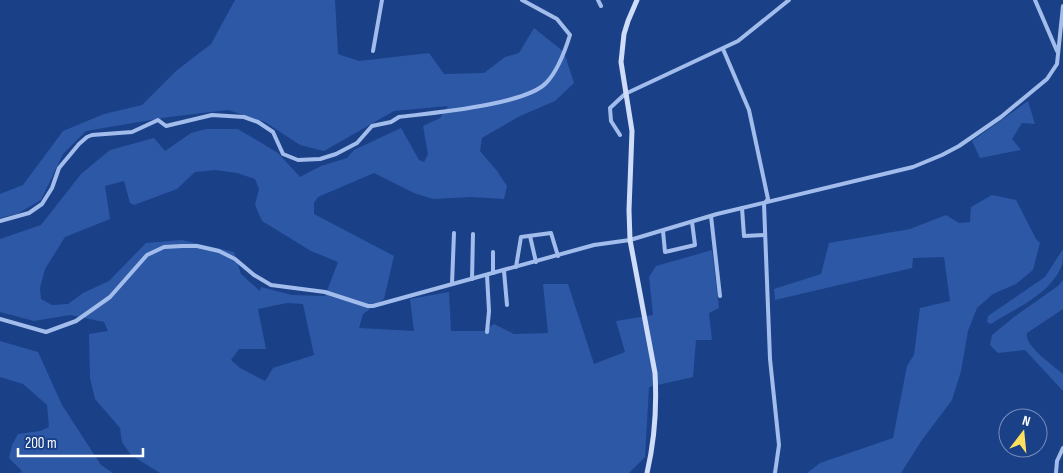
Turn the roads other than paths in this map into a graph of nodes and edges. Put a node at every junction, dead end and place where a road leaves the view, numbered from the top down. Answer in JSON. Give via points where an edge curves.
{"nodes":[{"id":1,"x":382,"y":0,"type":"edge"},
{"id":2,"x":522,"y":0,"type":"edge"},
{"id":3,"x":598,"y":0,"type":"edge"},
{"id":4,"x":637,"y":0,"type":"edge"},
{"id":5,"x":788,"y":0,"type":"edge"},
{"id":6,"x":1035,"y":0,"type":"edge"},
{"id":7,"x":601,"y":6,"type":"dead end"},
{"id":8,"x":1063,"y":6,"type":"edge"},
{"id":9,"x":723,"y":49,"type":"junction"},
{"id":10,"x":373,"y":51,"type":"dead end"},
{"id":11,"x":1058,"y":53,"type":"junction"},
{"id":12,"x":625,"y":94,"type":"junction"},
{"id":13,"x":620,"y":135,"type":"dead end"},
{"id":14,"x":766,"y":202,"type":"junction"},
{"id":15,"x":742,"y":208,"type":"junction"},
{"id":16,"x":711,"y":216,"type":"junction"},
{"id":17,"x":0,"y":221,"type":"edge"},
{"id":18,"x":692,"y":222,"type":"junction"},
{"id":19,"x":663,"y":231,"type":"junction"},
{"id":20,"x":454,"y":233,"type":"dead end"},
{"id":21,"x":473,"y":234,"type":"dead end"},
{"id":22,"x":764,"y":235,"type":"junction"},
{"id":23,"x":530,"y":236,"type":"junction"},
{"id":24,"x":630,"y":240,"type":"junction"},
{"id":25,"x":493,"y":252,"type":"dead end"},
{"id":26,"x":558,"y":256,"type":"junction"},
{"id":27,"x":536,"y":262,"type":"junction"},
{"id":28,"x":516,"y":267,"type":"junction"},
{"id":29,"x":504,"y":271,"type":"junction"},
{"id":30,"x":493,"y":274,"type":"junction"},
{"id":31,"x":486,"y":275,"type":"junction"},
{"id":32,"x":472,"y":279,"type":"junction"},
{"id":33,"x":452,"y":284,"type":"junction"},
{"id":34,"x":720,"y":296,"type":"dead end"},
{"id":35,"x":507,"y":305,"type":"dead end"},
{"id":36,"x":0,"y":319,"type":"edge"},
{"id":37,"x":487,"y":332,"type":"dead end"},
{"id":38,"x":1063,"y":448,"type":"edge"},
{"id":39,"x":647,"y":473,"type":"edge"},
{"id":40,"x":775,"y":473,"type":"edge"},
{"id":41,"x":1056,"y":473,"type":"edge"}],
"edges":[{"from":1,"to":10,"type":"street"},
{"from":2,"to":17,"type":"street","via":[[557,19],[570,36],[552,75],[541,88],[528,94],[399,117],[372,126],[348,149],[320,159],[298,160],[283,154],[273,132],[244,117],[212,115],[166,126],[158,120],[132,132],[92,135],[68,155],[42,204],[29,213]]},
{"from":3,"to":7,"type":"street"},
{"from":4,"to":12,"type":"street","via":[[622,45]]},
{"from":5,"to":9,"type":"street","via":[[738,41]]},
{"from":6,"to":11,"type":"street"},
{"from":8,"to":11,"type":"street"},
{"from":9,"to":12,"type":"street"},
{"from":9,"to":14,"type":"street","via":[[749,110],[768,198]]},
{"from":11,"to":14,"type":"street","via":[[1051,75],[1001,117],[942,155],[913,167]]},
{"from":12,"to":13,"type":"street","via":[[610,108],[611,121]]},
{"from":12,"to":24,"type":"street","via":[[632,131]]},
{"from":14,"to":15,"type":"street"},
{"from":14,"to":22,"type":"street"},
{"from":15,"to":16,"type":"street"},
{"from":15,"to":22,"type":"street","via":[[744,236]]},
{"from":16,"to":18,"type":"street"},
{"from":16,"to":34,"type":"street"},
{"from":18,"to":19,"type":"street"},
{"from":18,"to":19,"type":"street","via":[[695,245],[665,252]]},
{"from":19,"to":24,"type":"street"},
{"from":20,"to":33,"type":"street"},
{"from":21,"to":32,"type":"street"},
{"from":22,"to":40,"type":"street","via":[[770,359],[779,445]]},
{"from":23,"to":26,"type":"street","via":[[552,233]]},
{"from":23,"to":27,"type":"street"},
{"from":23,"to":28,"type":"street","via":[[521,237]]},
{"from":24,"to":26,"type":"street","via":[[594,245]]},
{"from":24,"to":39,"type":"street","via":[[656,390],[656,426]]},
{"from":25,"to":30,"type":"street"},
{"from":26,"to":27,"type":"street"},
{"from":27,"to":28,"type":"street"},
{"from":28,"to":29,"type":"street"},
{"from":29,"to":30,"type":"street"},
{"from":29,"to":35,"type":"street"},
{"from":30,"to":31,"type":"street"},
{"from":31,"to":32,"type":"street"},
{"from":31,"to":37,"type":"street"},
{"from":32,"to":33,"type":"street"},
{"from":33,"to":36,"type":"street","via":[[368,306],[325,292],[267,283],[235,259],[206,247],[164,247],[147,255],[110,297],[76,321],[46,332]]},
{"from":38,"to":41,"type":"street"}]}
